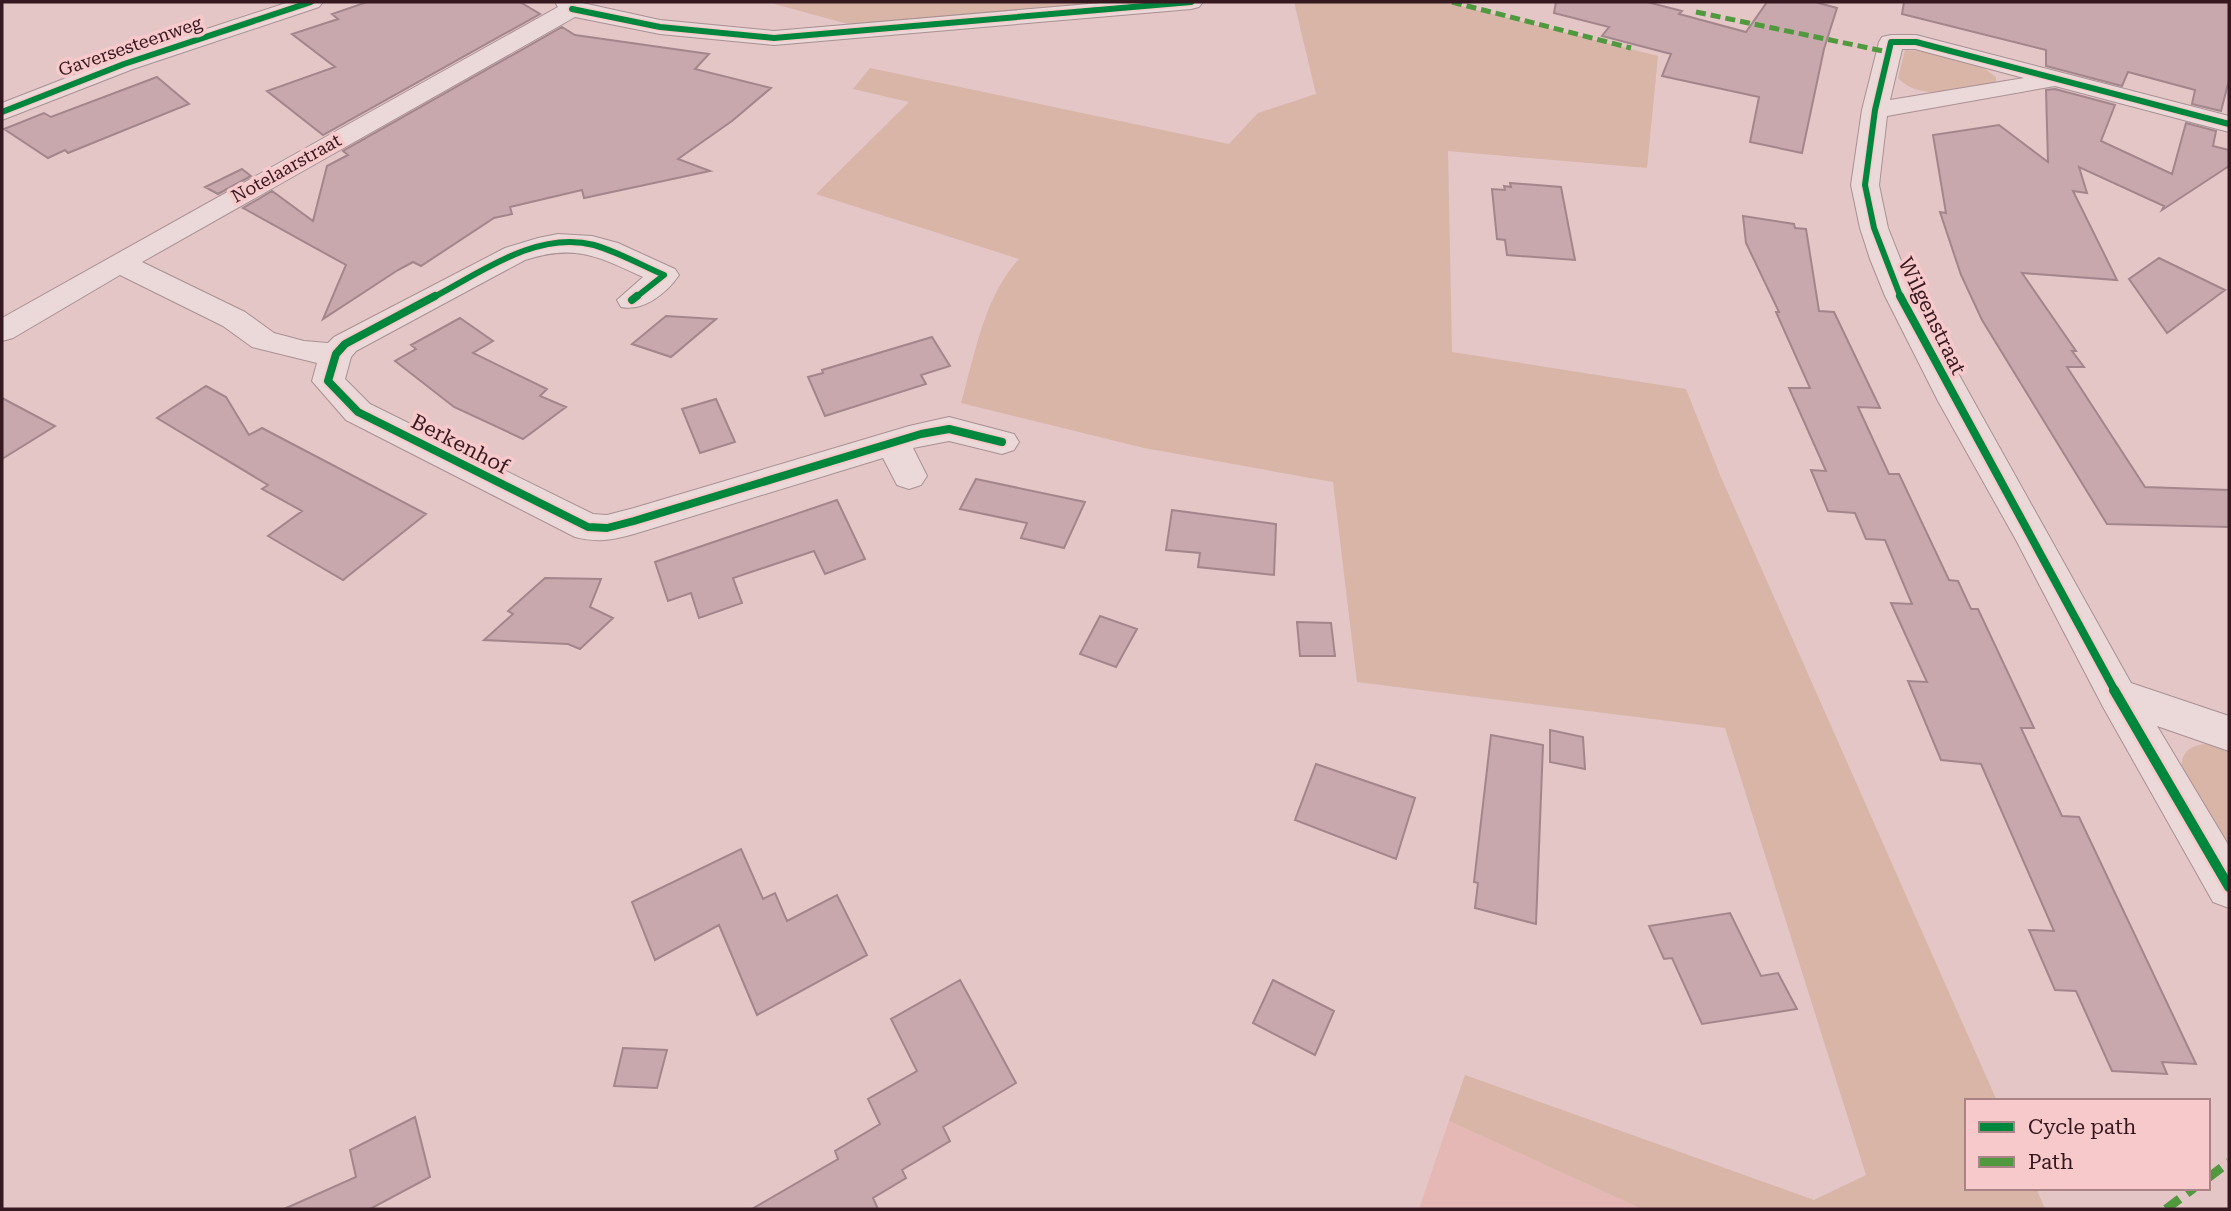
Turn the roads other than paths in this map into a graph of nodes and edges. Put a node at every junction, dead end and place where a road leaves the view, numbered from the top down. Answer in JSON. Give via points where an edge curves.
{"nodes":[{"id":1,"x":311,"y":2,"type":"edge"},
{"id":2,"x":1191,"y":2,"type":"edge"},
{"id":3,"x":569,"y":6,"type":"edge"},
{"id":4,"x":2061,"y":80,"type":"junction"},
{"id":5,"x":1875,"y":110,"type":"junction"},
{"id":6,"x":2,"y":111,"type":"edge"},
{"id":7,"x":2229,"y":124,"type":"edge"},
{"id":8,"x":119,"y":263,"type":"junction"},
{"id":9,"x":632,"y":300,"type":"dead end"},
{"id":10,"x":2,"y":331,"type":"edge"},
{"id":11,"x":336,"y":354,"type":"junction"},
{"id":12,"x":1002,"y":442,"type":"dead end"},
{"id":13,"x":894,"y":444,"type":"junction"},
{"id":14,"x":909,"y":476,"type":"dead end"},
{"id":15,"x":2117,"y":695,"type":"junction"},
{"id":16,"x":2229,"y":733,"type":"edge"},
{"id":17,"x":2229,"y":887,"type":"edge"}],
"edges":[{"from":1,"to":6,"type":"street","name":"Gaversesteenweg","via":[[124,64]]},
{"from":2,"to":3,"type":"street","via":[[774,38],[660,27]]},
{"from":3,"to":8,"type":"street","name":"Notelaarstraat"},
{"from":4,"to":5,"type":"street","name":"Wilgenstraat"},
{"from":4,"to":5,"type":"street","name":"Wilgenstraat","via":[[1898,40],[1891,42]]},
{"from":4,"to":7,"type":"street","name":"Wilgenstraat"},
{"from":5,"to":15,"type":"street","name":"Wilgenstraat","via":[[1865,185],[1874,228],[1900,296]]},
{"from":8,"to":10,"type":"street","name":"Notelaarstraat"},
{"from":8,"to":11,"type":"street","via":[[234,319],[263,340]]},
{"from":9,"to":11,"type":"street","via":[[664,275],[590,243],[541,244],[367,332]]},
{"from":11,"to":13,"type":"street","name":"Berkenhof","via":[[328,381],[358,412],[588,527],[634,521]]},
{"from":12,"to":13,"type":"street","name":"Berkenhof","via":[[949,429]]},
{"from":13,"to":14,"type":"street"},
{"from":15,"to":16,"type":"street"},
{"from":15,"to":17,"type":"street","name":"Wilgenstraat"}]}
